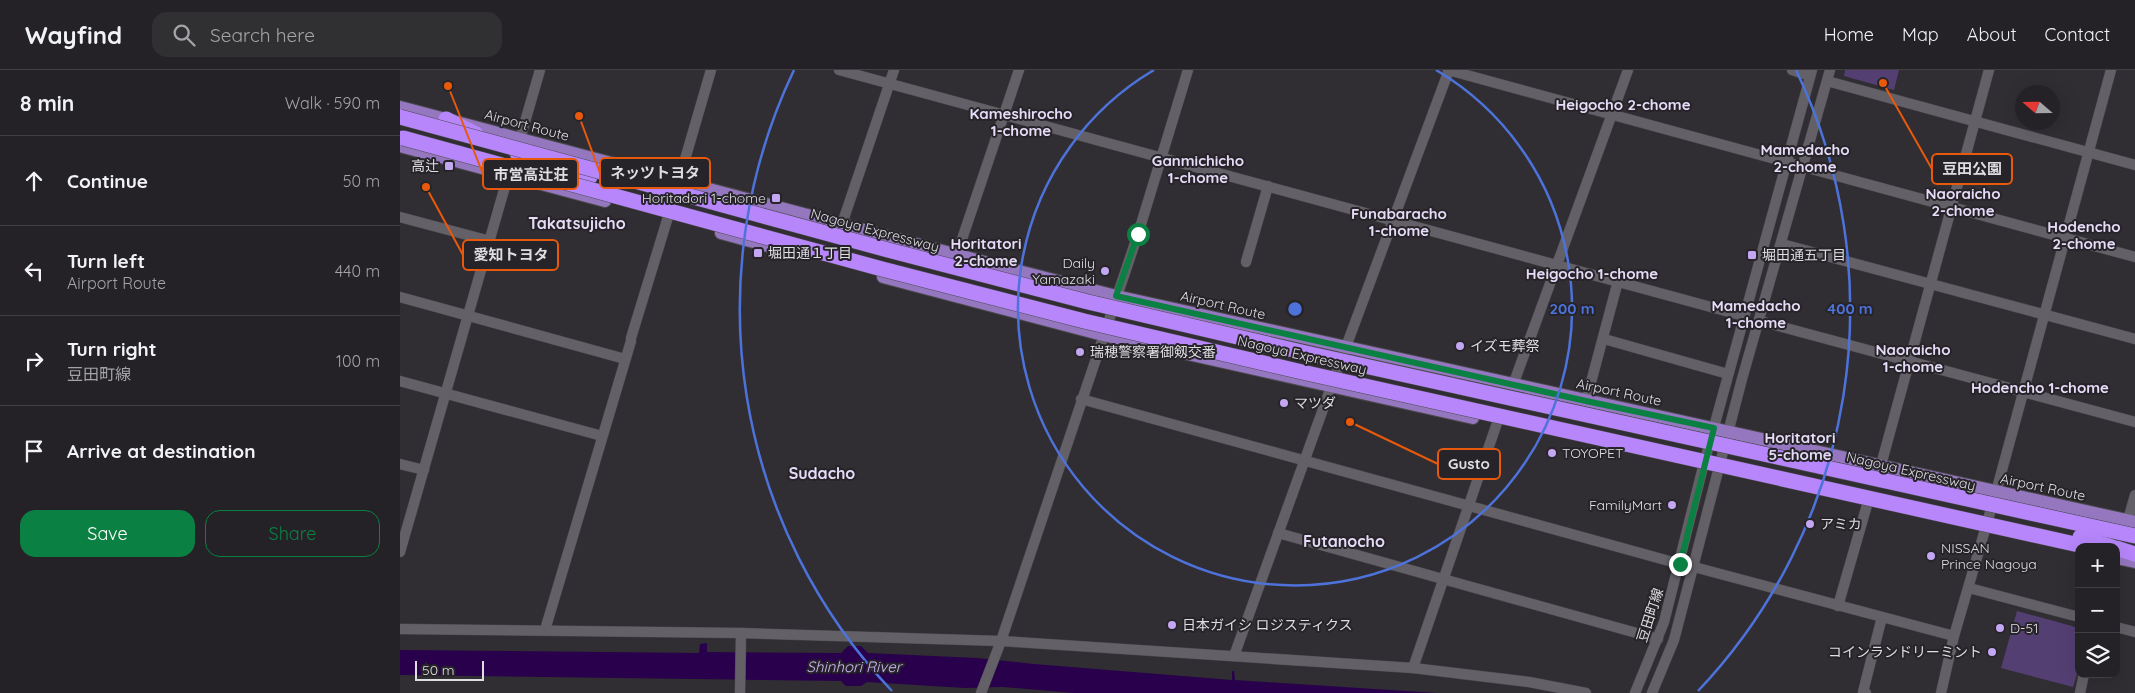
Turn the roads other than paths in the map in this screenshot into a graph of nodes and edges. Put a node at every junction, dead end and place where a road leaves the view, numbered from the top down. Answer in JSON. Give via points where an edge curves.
{"nodes":[{"id":1,"x":540,"y":70,"type":"edge"},
{"id":2,"x":712,"y":70,"type":"edge"},
{"id":3,"x":839,"y":70,"type":"edge"},
{"id":4,"x":894,"y":70,"type":"edge"},
{"id":5,"x":1020,"y":70,"type":"edge"},
{"id":6,"x":1188,"y":70,"type":"edge"},
{"id":7,"x":1449,"y":70,"type":"edge"},
{"id":8,"x":1628,"y":70,"type":"edge"},
{"id":9,"x":1792,"y":70,"type":"edge"},
{"id":10,"x":1830,"y":70,"type":"edge"},
{"id":11,"x":1989,"y":70,"type":"edge"},
{"id":12,"x":2111,"y":70,"type":"edge"},
{"id":13,"x":1811,"y":73,"type":"edge"},
{"id":14,"x":1827,"y":81,"type":"junction"},
{"id":15,"x":889,"y":84,"type":"junction"},
{"id":16,"x":400,"y":107,"type":"edge"},
{"id":17,"x":1004,"y":115,"type":"junction"},
{"id":18,"x":1612,"y":115,"type":"junction"},
{"id":19,"x":400,"y":117,"type":"edge"},
{"id":20,"x":446,"y":119,"type":"junction"},
{"id":21,"x":1975,"y":122,"type":"junction"},
{"id":22,"x":401,"y":139,"type":"edge"},
{"id":23,"x":520,"y":139,"type":"junction"},
{"id":24,"x":2088,"y":153,"type":"junction"},
{"id":25,"x":1162,"y":158,"type":"junction"},
{"id":26,"x":1786,"y":163,"type":"junction"},
{"id":27,"x":2135,"y":165,"type":"edge"},
{"id":28,"x":1803,"y":167,"type":"junction"},
{"id":29,"x":508,"y":176,"type":"junction"},
{"id":30,"x":679,"y":180,"type":"junction"},
{"id":31,"x":1268,"y":186,"type":"junction"},
{"id":32,"x":1951,"y":207,"type":"junction"},
{"id":33,"x":400,"y":217,"type":"edge"},
{"id":34,"x":668,"y":217,"type":"junction"},
{"id":35,"x":1394,"y":220,"type":"junction"},
{"id":36,"x":842,"y":224,"type":"junction"},
{"id":37,"x":2065,"y":238,"type":"junction"},
{"id":38,"x":490,"y":241,"type":"junction"},
{"id":39,"x":1782,"y":244,"type":"junction"},
{"id":40,"x":957,"y":254,"type":"junction"},
{"id":41,"x":2135,"y":257,"type":"edge"},
{"id":42,"x":1246,"y":262,"type":"dead end"},
{"id":43,"x":1557,"y":264,"type":"junction"},
{"id":44,"x":1618,"y":281,"type":"junction"},
{"id":45,"x":1930,"y":284,"type":"junction"},
{"id":46,"x":1116,"y":296,"type":"junction"},
{"id":47,"x":400,"y":297,"type":"edge"},
{"id":48,"x":2044,"y":315,"type":"junction"},
{"id":49,"x":1744,"y":316,"type":"junction"},
{"id":50,"x":468,"y":317,"type":"junction"},
{"id":51,"x":1760,"y":320,"type":"junction"},
{"id":52,"x":1103,"y":335,"type":"junction"},
{"id":53,"x":1604,"y":339,"type":"junction"},
{"id":54,"x":2135,"y":339,"type":"edge"},
{"id":55,"x":1346,"y":348,"type":"junction"},
{"id":56,"x":1306,"y":353,"type":"junction"},
{"id":57,"x":625,"y":359,"type":"junction"},
{"id":58,"x":1909,"y":361,"type":"junction"},
{"id":59,"x":1728,"y":374,"type":"junction"},
{"id":60,"x":400,"y":381,"type":"edge"},
{"id":61,"x":1513,"y":385,"type":"junction"},
{"id":62,"x":1330,"y":387,"type":"junction"},
{"id":63,"x":2023,"y":392,"type":"junction"},
{"id":64,"x":446,"y":393,"type":"junction"},
{"id":65,"x":1081,"y":399,"type":"junction"},
{"id":66,"x":1586,"y":401,"type":"junction"},
{"id":67,"x":1472,"y":410,"type":"junction"},
{"id":68,"x":2135,"y":422,"type":"edge"},
{"id":69,"x":1498,"y":423,"type":"junction"},
{"id":70,"x":1714,"y":428,"type":"junction"},
{"id":71,"x":1729,"y":431,"type":"junction"},
{"id":72,"x":602,"y":436,"type":"junction"},
{"id":73,"x":1304,"y":461,"type":"junction"},
{"id":74,"x":400,"y":464,"type":"edge"},
{"id":75,"x":1881,"y":465,"type":"junction"},
{"id":76,"x":1703,"y":467,"type":"junction"},
{"id":77,"x":424,"y":470,"type":"junction"},
{"id":78,"x":1719,"y":470,"type":"junction"},
{"id":79,"x":1996,"y":492,"type":"junction"},
{"id":80,"x":2135,"y":495,"type":"edge"},
{"id":81,"x":1867,"y":505,"type":"junction"},
{"id":82,"x":1470,"y":506,"type":"junction"},
{"id":83,"x":2132,"y":521,"type":"edge"},
{"id":84,"x":1984,"y":530,"type":"junction"},
{"id":85,"x":1278,"y":533,"type":"junction"},
{"id":86,"x":2135,"y":536,"type":"edge"},
{"id":87,"x":2099,"y":543,"type":"edge"},
{"id":88,"x":2075,"y":544,"type":"edge"},
{"id":89,"x":2075,"y":549,"type":"edge"},
{"id":90,"x":2120,"y":550,"type":"edge"},
{"id":91,"x":400,"y":552,"type":"edge"},
{"id":92,"x":2120,"y":554,"type":"edge"},
{"id":93,"x":2135,"y":556,"type":"edge"},
{"id":94,"x":2120,"y":559,"type":"edge"},
{"id":95,"x":2135,"y":562,"type":"edge"},
{"id":96,"x":1680,"y":564,"type":"junction"},
{"id":97,"x":1694,"y":567,"type":"junction"},
{"id":98,"x":1444,"y":578,"type":"junction"},
{"id":99,"x":1968,"y":588,"type":"junction"},
{"id":100,"x":1838,"y":606,"type":"junction"},
{"id":101,"x":2075,"y":616,"type":"edge"},
{"id":102,"x":1882,"y":617,"type":"junction"},
{"id":103,"x":2120,"y":628,"type":"edge"},
{"id":104,"x":400,"y":629,"type":"edge"},
{"id":105,"x":544,"y":630,"type":"junction"},
{"id":106,"x":2135,"y":632,"type":"edge"},
{"id":107,"x":1954,"y":636,"type":"junction"},
{"id":108,"x":741,"y":638,"type":"junction"},
{"id":109,"x":1658,"y":639,"type":"junction"},
{"id":110,"x":999,"y":646,"type":"junction"},
{"id":111,"x":1234,"y":656,"type":"junction"},
{"id":112,"x":1413,"y":668,"type":"junction"},
{"id":113,"x":2083,"y":678,"type":"edge"},
{"id":114,"x":740,"y":690,"type":"edge"},
{"id":115,"x":981,"y":693,"type":"edge"},
{"id":116,"x":1586,"y":693,"type":"edge"},
{"id":117,"x":1635,"y":693,"type":"edge"},
{"id":118,"x":1652,"y":693,"type":"edge"},
{"id":119,"x":1866,"y":693,"type":"edge"},
{"id":120,"x":1941,"y":693,"type":"edge"},
{"id":121,"x":2080,"y":693,"type":"edge"}],
"edges":[{"from":1,"to":23,"type":"street"},
{"from":2,"to":30,"type":"street"},
{"from":3,"to":15,"type":"street"},
{"from":4,"to":15,"type":"street"},
{"from":5,"to":17,"type":"street"},
{"from":6,"to":25,"type":"street"},
{"from":7,"to":18,"type":"street"},
{"from":7,"to":35,"type":"street"},
{"from":8,"to":18,"type":"street"},
{"from":9,"to":13,"type":"street"},
{"from":10,"to":14,"type":"street","name":"豆田町線"},
{"from":11,"to":21,"type":"street"},
{"from":12,"to":24,"type":"street"},
{"from":13,"to":26,"type":"street","name":"豆田町線"},
{"from":14,"to":21,"type":"street"},
{"from":14,"to":28,"type":"street","name":"豆田町線"},
{"from":15,"to":17,"type":"street"},
{"from":15,"to":36,"type":"street"},
{"from":16,"to":20,"type":"main road","name":"Airport Route"},
{"from":17,"to":25,"type":"street"},
{"from":17,"to":40,"type":"street"},
{"from":18,"to":26,"type":"street"},
{"from":18,"to":43,"type":"street"},
{"from":19,"to":56,"type":"highway","name":"Nagoya Expressway","bridge":true,"via":[[962,270]]},
{"from":20,"to":23,"type":"main road","name":"Airport Route"},
{"from":20,"to":56,"type":"highway","bridge":true,"via":[[532,161],[994,287],[1223,342]]},
{"from":21,"to":24,"type":"street"},
{"from":21,"to":32,"type":"street"},
{"from":22,"to":29,"type":"main road"},
{"from":22,"to":67,"type":"highway","name":"Nagoya Expressway","bridge":true,"via":[[1056,314]]},
{"from":23,"to":30,"type":"main road","name":"Airport Route"},
{"from":24,"to":27,"type":"street"},
{"from":24,"to":37,"type":"street"},
{"from":25,"to":31,"type":"street"},
{"from":25,"to":46,"type":"street"},
{"from":26,"to":28,"type":"street"},
{"from":26,"to":49,"type":"street","name":"豆田町線"},
{"from":28,"to":32,"type":"street"},
{"from":28,"to":39,"type":"street","name":"豆田町線"},
{"from":29,"to":34,"type":"main road"},
{"from":29,"to":38,"type":"street"},
{"from":30,"to":36,"type":"main road","name":"Airport Route"},
{"from":31,"to":35,"type":"street"},
{"from":31,"to":42,"type":"street"},
{"from":32,"to":37,"type":"street"},
{"from":32,"to":45,"type":"street"},
{"from":33,"to":38,"type":"street"},
{"from":34,"to":52,"type":"main road"},
{"from":34,"to":57,"type":"street"},
{"from":35,"to":43,"type":"street"},
{"from":35,"to":55,"type":"street"},
{"from":36,"to":40,"type":"main road","name":"Airport Route"},
{"from":37,"to":41,"type":"street"},
{"from":37,"to":48,"type":"street"},
{"from":38,"to":50,"type":"street"},
{"from":39,"to":45,"type":"street"},
{"from":39,"to":51,"type":"street","name":"豆田町線"},
{"from":40,"to":46,"type":"main road","name":"Airport Route"},
{"from":43,"to":44,"type":"street"},
{"from":43,"to":61,"type":"street"},
{"from":44,"to":49,"type":"street"},
{"from":44,"to":53,"type":"street"},
{"from":45,"to":48,"type":"street"},
{"from":45,"to":58,"type":"street"},
{"from":46,"to":52,"type":"street"},
{"from":46,"to":55,"type":"main road","name":"Airport Route"},
{"from":47,"to":50,"type":"street"},
{"from":48,"to":54,"type":"street"},
{"from":48,"to":63,"type":"street"},
{"from":49,"to":59,"type":"street","name":"豆田町線"},
{"from":50,"to":57,"type":"street"},
{"from":50,"to":64,"type":"street"},
{"from":51,"to":58,"type":"street"},
{"from":51,"to":71,"type":"street","name":"豆田町線"},
{"from":52,"to":62,"type":"main road"},
{"from":52,"to":65,"type":"street"},
{"from":53,"to":59,"type":"street"},
{"from":53,"to":66,"type":"street"},
{"from":55,"to":61,"type":"main road","name":"Airport Route"},
{"from":55,"to":62,"type":"street"},
{"from":56,"to":86,"type":"highway","name":"Nagoya Expressway","bridge":true},
{"from":57,"to":72,"type":"street"},
{"from":58,"to":63,"type":"street"},
{"from":58,"to":75,"type":"street"},
{"from":59,"to":70,"type":"street","name":"豆田町線"},
{"from":60,"to":64,"type":"street"},
{"from":61,"to":66,"type":"main road","name":"Airport Route"},
{"from":62,"to":69,"type":"main road"},
{"from":62,"to":73,"type":"street"},
{"from":63,"to":68,"type":"street"},
{"from":63,"to":79,"type":"street"},
{"from":64,"to":72,"type":"street"},
{"from":64,"to":77,"type":"street"},
{"from":65,"to":73,"type":"street"},
{"from":65,"to":110,"type":"street"},
{"from":66,"to":70,"type":"main road","name":"Airport Route"},
{"from":67,"to":87,"type":"highway","bridge":true,"via":[[1507,411],[1774,465],[2051,528]]},
{"from":67,"to":88,"type":"highway","name":"Nagoya Expressway","bridge":true},
{"from":69,"to":76,"type":"main road"},
{"from":69,"to":82,"type":"street"},
{"from":70,"to":71,"type":"main road","name":"Airport Route"},
{"from":70,"to":76,"type":"street","name":"豆田町線"},
{"from":71,"to":75,"type":"main road","name":"Airport Route"},
{"from":71,"to":78,"type":"street","name":"豆田町線"},
{"from":72,"to":105,"type":"street"},
{"from":73,"to":82,"type":"street"},
{"from":73,"to":85,"type":"street"},
{"from":74,"to":77,"type":"street"},
{"from":75,"to":79,"type":"main road","name":"Airport Route"},
{"from":76,"to":78,"type":"main road"},
{"from":76,"to":96,"type":"street","name":"豆田町線"},
{"from":77,"to":91,"type":"street"},
{"from":78,"to":81,"type":"main road"},
{"from":78,"to":97,"type":"street","name":"豆田町線"},
{"from":79,"to":83,"type":"main road","name":"Airport Route"},
{"from":79,"to":84,"type":"street"},
{"from":80,"to":83,"type":"street"},
{"from":81,"to":84,"type":"main road"},
{"from":81,"to":100,"type":"street"},
{"from":82,"to":96,"type":"street"},
{"from":82,"to":98,"type":"street"},
{"from":84,"to":89,"type":"main road"},
{"from":84,"to":99,"type":"street"},
{"from":85,"to":98,"type":"street"},
{"from":85,"to":111,"type":"street"},
{"from":90,"to":93,"type":"highway"},
{"from":92,"to":93,"type":"highway"},
{"from":94,"to":95,"type":"main road"},
{"from":96,"to":109,"type":"street","name":"豆田町線"},
{"from":97,"to":100,"type":"street"},
{"from":97,"to":118,"type":"street","name":"豆田町線","via":[[1674,640]]},
{"from":98,"to":109,"type":"street"},
{"from":98,"to":112,"type":"street"},
{"from":99,"to":101,"type":"street"},
{"from":99,"to":107,"type":"street"},
{"from":100,"to":102,"type":"street"},
{"from":102,"to":107,"type":"street"},
{"from":102,"to":119,"type":"street","via":[[1863,692]]},
{"from":103,"to":106,"type":"street"},
{"from":104,"to":105,"type":"street"},
{"from":105,"to":108,"type":"street"},
{"from":107,"to":120,"type":"street"},
{"from":108,"to":110,"type":"street"},
{"from":108,"to":114,"type":"street"},
{"from":109,"to":117,"type":"street","name":"豆田町線"},
{"from":110,"to":111,"type":"street"},
{"from":110,"to":115,"type":"street"},
{"from":111,"to":112,"type":"street"},
{"from":112,"to":116,"type":"street","via":[[1529,682]]},
{"from":113,"to":121,"type":"street"}]}
